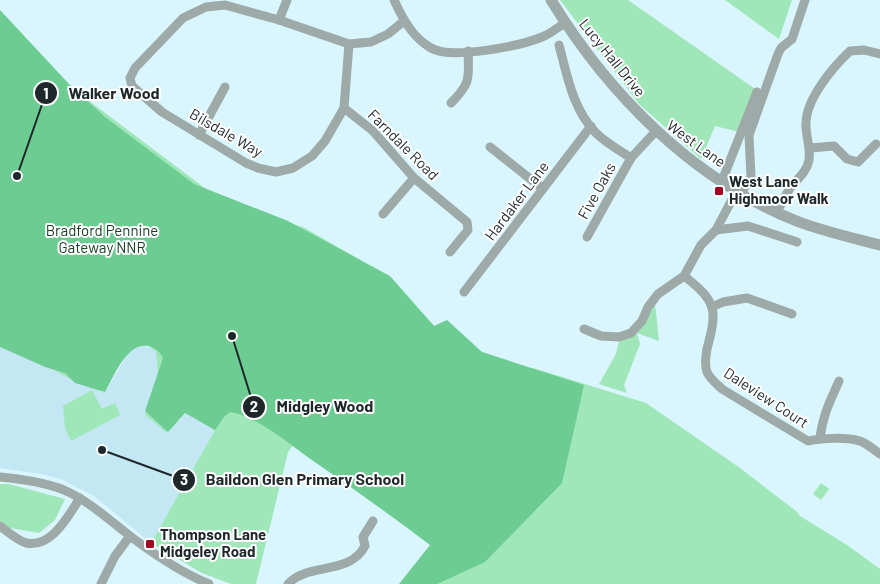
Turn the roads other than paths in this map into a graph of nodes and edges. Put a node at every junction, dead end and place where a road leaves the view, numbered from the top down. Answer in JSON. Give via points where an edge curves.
{"nodes":[{"id":1,"x":287,"y":0,"type":"edge"},
{"id":2,"x":394,"y":0,"type":"edge"},
{"id":3,"x":551,"y":0,"type":"edge"},
{"id":4,"x":805,"y":0,"type":"edge"},
{"id":5,"x":279,"y":20,"type":"junction"},
{"id":6,"x":404,"y":21,"type":"junction"},
{"id":7,"x":565,"y":23,"type":"junction"},
{"id":8,"x":349,"y":44,"type":"junction"},
{"id":9,"x":559,"y":45,"type":"dead end"},
{"id":10,"x":468,"y":52,"type":"junction"},
{"id":11,"x":880,"y":54,"type":"edge"},
{"id":12,"x":225,"y":87,"type":"dead end"},
{"id":13,"x":757,"y":92,"type":"dead end"},
{"id":14,"x":451,"y":102,"type":"dead end"},
{"id":15,"x":344,"y":108,"type":"junction"},
{"id":16,"x":591,"y":126,"type":"junction"},
{"id":17,"x":656,"y":131,"type":"junction"},
{"id":18,"x":199,"y":135,"type":"junction"},
{"id":19,"x":876,"y":144,"type":"dead end"},
{"id":20,"x":490,"y":147,"type":"dead end"},
{"id":21,"x":810,"y":148,"type":"junction"},
{"id":22,"x":631,"y":158,"type":"junction"},
{"id":23,"x":414,"y":178,"type":"junction"},
{"id":24,"x":722,"y":181,"type":"junction"},
{"id":25,"x":543,"y":189,"type":"junction"},
{"id":26,"x":739,"y":192,"type":"junction"},
{"id":27,"x":777,"y":212,"type":"junction"},
{"id":28,"x":383,"y":214,"type":"dead end"},
{"id":29,"x":716,"y":230,"type":"junction"},
{"id":30,"x":588,"y":237,"type":"dead end"},
{"id":31,"x":797,"y":242,"type":"dead end"},
{"id":32,"x":880,"y":245,"type":"edge"},
{"id":33,"x":450,"y":252,"type":"dead end"},
{"id":34,"x":684,"y":276,"type":"junction"},
{"id":35,"x":464,"y":292,"type":"dead end"},
{"id":36,"x":712,"y":306,"type":"junction"},
{"id":37,"x":792,"y":314,"type":"dead end"},
{"id":38,"x":584,"y":329,"type":"dead end"},
{"id":39,"x":839,"y":381,"type":"dead end"},
{"id":40,"x":820,"y":439,"type":"junction"},
{"id":41,"x":880,"y":454,"type":"edge"},
{"id":42,"x":0,"y":477,"type":"edge"},
{"id":43,"x":80,"y":498,"type":"junction"},
{"id":44,"x":373,"y":521,"type":"dead end"},
{"id":45,"x":0,"y":526,"type":"edge"},
{"id":46,"x":130,"y":536,"type":"junction"},
{"id":47,"x":185,"y":579,"type":"edge"},
{"id":48,"x":101,"y":584,"type":"edge"},
{"id":49,"x":209,"y":584,"type":"edge"},
{"id":50,"x":288,"y":584,"type":"edge"}],
"edges":[{"from":1,"to":5,"type":"street"},
{"from":2,"to":6,"type":"street"},
{"from":3,"to":7,"type":"street","name":"Lucy Hall Drive"},
{"from":4,"to":26,"type":"street","via":[[792,40],[780,48],[749,135],[751,177]]},
{"from":5,"to":8,"type":"street"},
{"from":5,"to":18,"type":"street","name":"Bilsdale Way","via":[[225,6],[206,7],[183,18],[135,68],[130,78],[132,86],[162,112]]},
{"from":6,"to":8,"type":"street","via":[[371,42]]},
{"from":6,"to":10,"type":"street","via":[[419,40],[433,50]]},
{"from":7,"to":10,"type":"street","via":[[542,37]]},
{"from":7,"to":17,"type":"street","name":"Lucy Hall Drive","via":[[624,98]]},
{"from":8,"to":15,"type":"street","name":"Bilsdale Way"},
{"from":9,"to":16,"type":"street","via":[[571,91]]},
{"from":10,"to":14,"type":"street","via":[[468,78],[464,90]]},
{"from":11,"to":21,"type":"street","via":[[864,50],[850,52],[812,97],[806,120]]},
{"from":12,"to":18,"type":"street"},
{"from":13,"to":24,"type":"street"},
{"from":15,"to":18,"type":"street","name":"Bilsdale Way","via":[[312,156],[293,168],[276,172],[246,163]]},
{"from":15,"to":23,"type":"street","name":"Farndale Road","via":[[373,131]]},
{"from":16,"to":22,"type":"street"},
{"from":16,"to":25,"type":"street","name":"Hardaker Lane"},
{"from":17,"to":22,"type":"street","name":"West Lane"},
{"from":17,"to":24,"type":"street","name":"West Lane"},
{"from":19,"to":21,"type":"street","via":[[858,162],[848,159],[834,146]]},
{"from":20,"to":25,"type":"street"},
{"from":21,"to":27,"type":"street","via":[[806,169]]},
{"from":22,"to":30,"type":"street","name":"Five Oaks"},
{"from":23,"to":28,"type":"street"},
{"from":23,"to":33,"type":"street","name":"Farndale Road","via":[[467,222],[468,230]]},
{"from":24,"to":26,"type":"street","name":"West Lane"},
{"from":25,"to":35,"type":"street","name":"Hardaker Lane"},
{"from":26,"to":27,"type":"street","name":"West Lane"},
{"from":26,"to":29,"type":"street"},
{"from":27,"to":32,"type":"street","name":"West Lane","via":[[820,230]]},
{"from":29,"to":31,"type":"street","via":[[748,226]]},
{"from":29,"to":34,"type":"street","via":[[701,245]]},
{"from":34,"to":36,"type":"street","via":[[696,285]]},
{"from":34,"to":38,"type":"street","via":[[658,294],[632,333],[619,337],[601,336]]},
{"from":36,"to":37,"type":"street","via":[[747,298]]},
{"from":36,"to":40,"type":"street","name":"Daleview Court","via":[[713,326],[705,358],[710,377],[722,389],[808,441]]},
{"from":39,"to":40,"type":"street","name":"Daleview Court","via":[[825,412]]},
{"from":40,"to":41,"type":"street","via":[[858,440]]},
{"from":42,"to":43,"type":"street","via":[[40,482]]},
{"from":43,"to":45,"type":"street","via":[[62,525],[42,541],[27,543]]},
{"from":43,"to":46,"type":"street"},
{"from":44,"to":50,"type":"street","via":[[363,537],[365,546],[359,556],[334,568],[307,573]]},
{"from":46,"to":47,"type":"street"},
{"from":46,"to":48,"type":"street"},
{"from":47,"to":49,"type":"street"}]}
